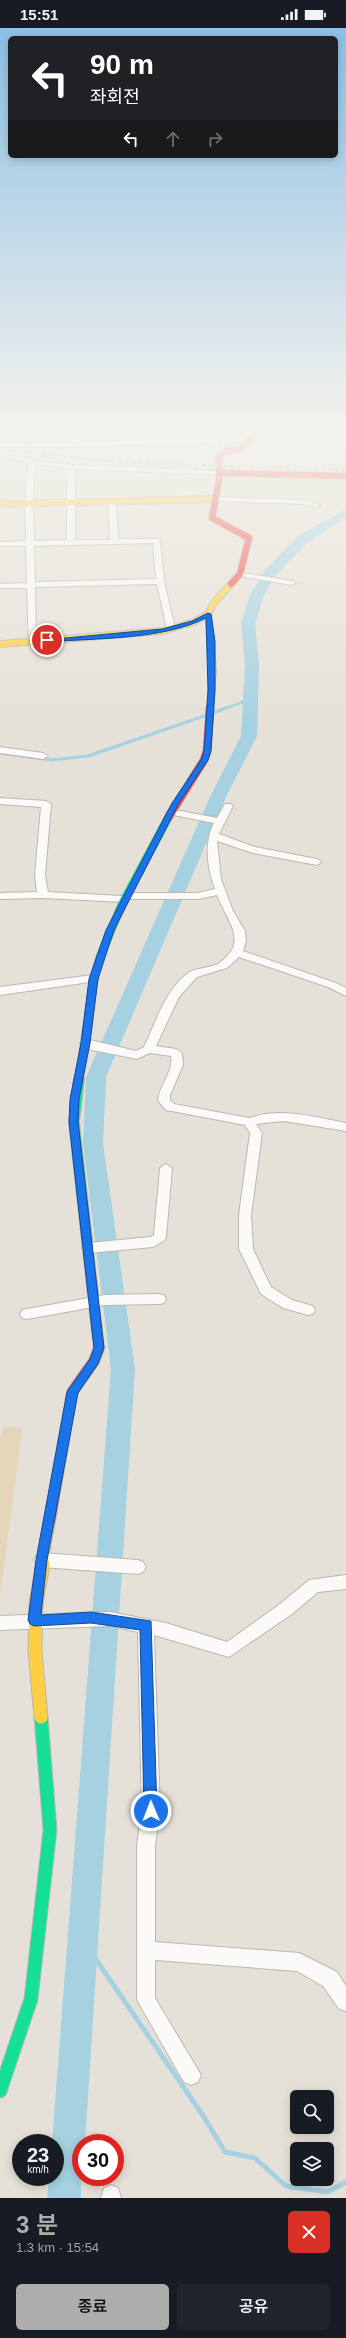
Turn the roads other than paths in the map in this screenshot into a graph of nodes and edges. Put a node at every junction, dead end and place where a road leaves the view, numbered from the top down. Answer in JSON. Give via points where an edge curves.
{"nodes":[{"id":1,"x":30,"y":526,"type":"edge"},
{"id":2,"x":71,"y":526,"type":"edge"},
{"id":3,"x":113,"y":526,"type":"edge"},
{"id":4,"x":227,"y":526,"type":"edge"},
{"id":5,"x":114,"y":542,"type":"junction"},
{"id":6,"x":71,"y":543,"type":"junction"},
{"id":7,"x":0,"y":544,"type":"edge"},
{"id":8,"x":30,"y":544,"type":"junction"},
{"id":9,"x":240,"y":574,"type":"junction"},
{"id":10,"x":160,"y":581,"type":"junction"},
{"id":11,"x":292,"y":583,"type":"dead end"},
{"id":12,"x":30,"y":584,"type":"junction"},
{"id":13,"x":0,"y":586,"type":"edge"},
{"id":14,"x":208,"y":614,"type":"junction"},
{"id":15,"x":171,"y":629,"type":"junction"},
{"id":16,"x":32,"y":641,"type":"junction"},
{"id":17,"x":0,"y":644,"type":"edge"},
{"id":18,"x":0,"y":750,"type":"edge"},
{"id":19,"x":43,"y":756,"type":"dead end"},
{"id":20,"x":0,"y":801,"type":"edge"},
{"id":21,"x":228,"y":806,"type":"dead end"},
{"id":22,"x":171,"y":812,"type":"junction"},
{"id":23,"x":219,"y":821,"type":"junction"},
{"id":24,"x":213,"y":835,"type":"junction"},
{"id":25,"x":317,"y":862,"type":"dead end"},
{"id":26,"x":220,"y":892,"type":"junction"},
{"id":27,"x":43,"y":895,"type":"junction"},
{"id":28,"x":0,"y":896,"type":"edge"},
{"id":29,"x":126,"y":897,"type":"junction"},
{"id":30,"x":237,"y":953,"type":"junction"},
{"id":31,"x":93,"y":979,"type":"junction"},
{"id":32,"x":0,"y":991,"type":"edge"},
{"id":33,"x":346,"y":992,"type":"edge"},
{"id":34,"x":91,"y":1045,"type":"junction"},
{"id":35,"x":149,"y":1049,"type":"junction"},
{"id":36,"x":248,"y":1122,"type":"junction"},
{"id":37,"x":346,"y":1127,"type":"edge"},
{"id":38,"x":166,"y":1168,"type":"dead end"},
{"id":39,"x":92,"y":1247,"type":"junction"},
{"id":40,"x":159,"y":1299,"type":"dead end"},
{"id":41,"x":99,"y":1302,"type":"junction"},
{"id":42,"x":308,"y":1310,"type":"dead end"},
{"id":43,"x":27,"y":1314,"type":"dead end"},
{"id":44,"x":42,"y":1560,"type":"junction"},
{"id":45,"x":138,"y":1567,"type":"dead end"},
{"id":46,"x":346,"y":1582,"type":"edge"},
{"id":47,"x":34,"y":1620,"type":"junction"},
{"id":48,"x":0,"y":1623,"type":"edge"},
{"id":49,"x":146,"y":1625,"type":"junction"},
{"id":50,"x":146,"y":1950,"type":"junction"},
{"id":51,"x":346,"y":2002,"type":"edge"},
{"id":52,"x":191,"y":2075,"type":"dead end"},
{"id":53,"x":0,"y":2091,"type":"edge"}],
"edges":[{"from":1,"to":8,"type":"street"},
{"from":2,"to":6,"type":"street"},
{"from":3,"to":5,"type":"street"},
{"from":4,"to":9,"type":"main road","via":[[246,534],[249,538]]},
{"from":5,"to":6,"type":"street"},
{"from":5,"to":10,"type":"street","via":[[157,541]]},
{"from":6,"to":8,"type":"street"},
{"from":7,"to":8,"type":"street"},
{"from":8,"to":12,"type":"street"},
{"from":9,"to":11,"type":"street"},
{"from":9,"to":14,"type":"main road"},
{"from":10,"to":12,"type":"street"},
{"from":10,"to":15,"type":"street"},
{"from":12,"to":13,"type":"street"},
{"from":12,"to":16,"type":"street"},
{"from":14,"to":15,"type":"main road","via":[[194,622]]},
{"from":14,"to":22,"type":"main road","via":[[213,669],[208,714],[208,751]]},
{"from":15,"to":16,"type":"main road"},
{"from":16,"to":17,"type":"main road"},
{"from":18,"to":19,"type":"street"},
{"from":20,"to":27,"type":"street","via":[[46,804],[40,874]]},
{"from":21,"to":23,"type":"street"},
{"from":22,"to":23,"type":"street"},
{"from":22,"to":29,"type":"main road"},
{"from":23,"to":24,"type":"street"},
{"from":24,"to":25,"type":"street","via":[[253,850]]},
{"from":24,"to":26,"type":"street","via":[[216,879]]},
{"from":26,"to":29,"type":"street","via":[[199,896]]},
{"from":26,"to":30,"type":"street","via":[[240,931],[241,941]]},
{"from":27,"to":28,"type":"street"},
{"from":27,"to":29,"type":"street"},
{"from":29,"to":31,"type":"main road","via":[[110,930]]},
{"from":30,"to":33,"type":"street"},
{"from":30,"to":35,"type":"street","via":[[223,966],[193,975],[174,995]]},
{"from":31,"to":32,"type":"street"},
{"from":31,"to":34,"type":"main road"},
{"from":34,"to":35,"type":"street","via":[[137,1055]]},
{"from":34,"to":39,"type":"main road","via":[[75,1099],[74,1122]]},
{"from":35,"to":36,"type":"street","via":[[176,1053],[178,1057],[178,1064],[163,1095],[164,1101],[170,1107]]},
{"from":36,"to":37,"type":"street","via":[[257,1118],[272,1117]]},
{"from":36,"to":42,"type":"street","via":[[256,1133],[245,1215],[246,1249],[266,1290],[288,1304]]},
{"from":38,"to":39,"type":"street","via":[[160,1238],[153,1242]]},
{"from":39,"to":41,"type":"main road"},
{"from":40,"to":41,"type":"street","via":[[126,1298]]},
{"from":41,"to":43,"type":"street"},
{"from":41,"to":44,"type":"main road","via":[[99,1348],[94,1361],[72,1392]]},
{"from":44,"to":45,"type":"street"},
{"from":44,"to":47,"type":"main road"},
{"from":46,"to":49,"type":"street","via":[[314,1585],[286,1610],[229,1650]]},
{"from":47,"to":48,"type":"street"},
{"from":47,"to":49,"type":"street","via":[[91,1618]]},
{"from":47,"to":53,"type":"main road","via":[[50,1830],[31,1999]]},
{"from":49,"to":50,"type":"street","via":[[151,1811],[146,1845]]},
{"from":50,"to":51,"type":"street","via":[[298,1962],[330,1979]]},
{"from":50,"to":52,"type":"street","via":[[146,2000]]}]}
